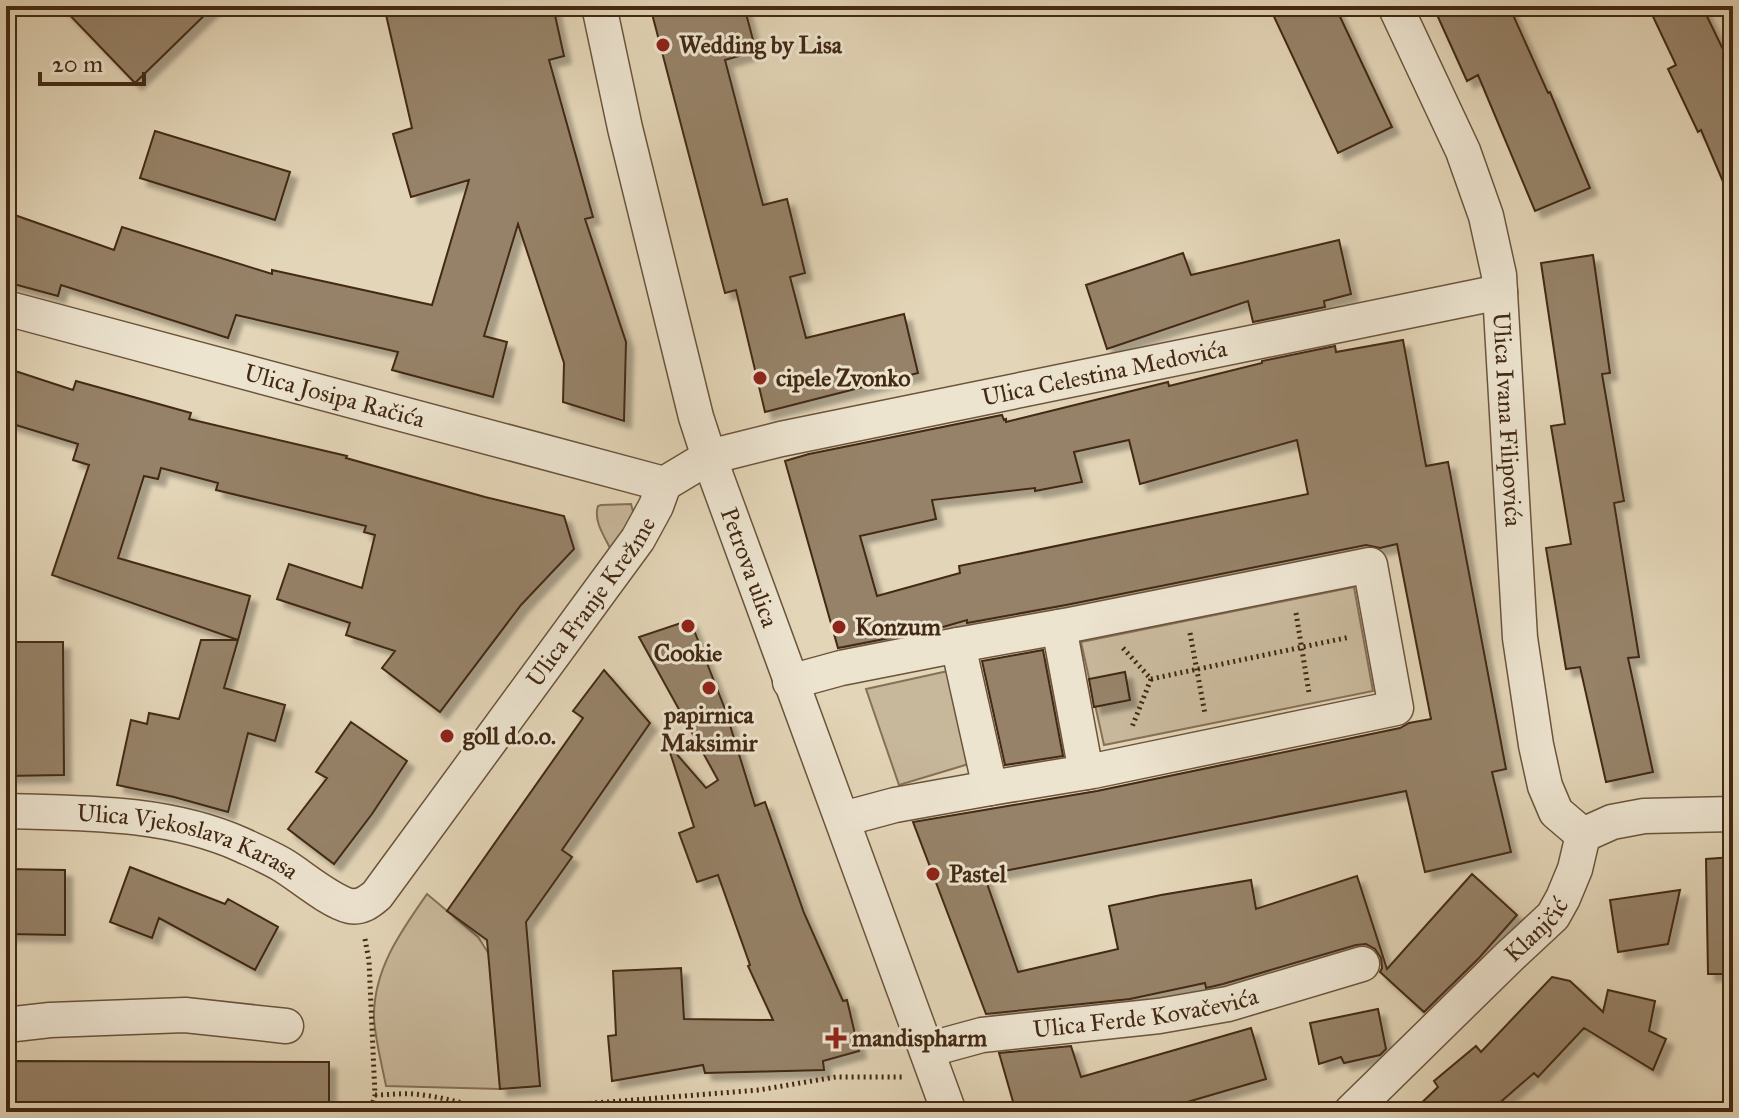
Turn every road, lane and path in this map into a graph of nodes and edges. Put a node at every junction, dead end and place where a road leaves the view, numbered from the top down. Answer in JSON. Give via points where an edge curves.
{"nodes":[{"id":1,"x":599,"y":6,"type":"edge"},
{"id":2,"x":1395,"y":6,"type":"edge"},
{"id":3,"x":1500,"y":292,"type":"junction"},
{"id":4,"x":6,"y":308,"type":"edge"},
{"id":5,"x":709,"y":457,"type":"junction"},
{"id":6,"x":664,"y":484,"type":"junction"},
{"id":7,"x":1295,"y":608,"type":"dead end"},
{"id":8,"x":1059,"y":627,"type":"junction"},
{"id":9,"x":1189,"y":629,"type":"dead end"},
{"id":10,"x":1353,"y":637,"type":"dead end"},
{"id":11,"x":1119,"y":644,"type":"dead end"},
{"id":12,"x":958,"y":645,"type":"junction"},
{"id":13,"x":1301,"y":648,"type":"junction"},
{"id":14,"x":1197,"y":669,"type":"junction"},
{"id":15,"x":1151,"y":679,"type":"junction"},
{"id":16,"x":790,"y":682,"type":"junction"},
{"id":17,"x":1309,"y":695,"type":"dead end"},
{"id":18,"x":1205,"y":715,"type":"dead end"},
{"id":19,"x":1130,"y":733,"type":"dead end"},
{"id":20,"x":1086,"y":772,"type":"junction"},
{"id":21,"x":990,"y":788,"type":"junction"},
{"id":22,"x":6,"y":811,"type":"edge"},
{"id":23,"x":1733,"y":814,"type":"edge"},
{"id":24,"x":843,"y":819,"type":"junction"},
{"id":25,"x":1583,"y":835,"type":"junction"},
{"id":26,"x":360,"y":906,"type":"junction"},
{"id":27,"x":1362,"y":964,"type":"dead end"},
{"id":28,"x":6,"y":1025,"type":"edge"},
{"id":29,"x":286,"y":1026,"type":"dead end"},
{"id":30,"x":927,"y":1050,"type":"junction"},
{"id":31,"x":903,"y":1077,"type":"dead end"},
{"id":32,"x":375,"y":1095,"type":"junction"},
{"id":33,"x":370,"y":1112,"type":"edge"},
{"id":34,"x":949,"y":1112,"type":"edge"},
{"id":35,"x":1351,"y":1112,"type":"edge"}],
"edges":[{"from":1,"to":5,"type":"street","name":"Petrova ulica"},
{"from":2,"to":3,"type":"street","name":"Ulica Ivana Filipovića","via":[[1463,151],[1486,216]]},
{"from":3,"to":5,"type":"street","name":"Ulica Celestina Medovića"},
{"from":3,"to":25,"type":"street","name":"Ulica Ivana Filipovića","via":[[1520,638],[1536,745],[1556,812]]},
{"from":4,"to":6,"type":"street","name":"Ulica Josipa Račića"},
{"from":5,"to":6,"type":"street"},
{"from":5,"to":16,"type":"street","name":"Petrova ulica"},
{"from":6,"to":26,"type":"street","name":"Ulica Franje Krežme","via":[[646,525],[619,565],[377,895]]},
{"from":7,"to":13,"type":"path"},
{"from":8,"to":12,"type":"street"},
{"from":8,"to":20,"type":"street"},
{"from":8,"to":20,"type":"street","via":[[1370,565],[1396,708]]},
{"from":9,"to":14,"type":"path"},
{"from":10,"to":13,"type":"path"},
{"from":11,"to":15,"type":"path"},
{"from":12,"to":16,"type":"street"},
{"from":12,"to":21,"type":"street"},
{"from":13,"to":14,"type":"path"},
{"from":13,"to":17,"type":"path"},
{"from":14,"to":15,"type":"path"},
{"from":14,"to":18,"type":"path"},
{"from":15,"to":19,"type":"path"},
{"from":16,"to":24,"type":"street","name":"Petrova ulica"},
{"from":20,"to":21,"type":"street"},
{"from":21,"to":24,"type":"street"},
{"from":22,"to":26,"type":"street","name":"Ulica Vjekoslava Karasa","via":[[122,816],[203,831],[281,863],[337,900]]},
{"from":23,"to":25,"type":"street","via":[[1644,816]]},
{"from":24,"to":30,"type":"street","name":"Petrova ulica"},
{"from":25,"to":35,"type":"street","name":"Klanjčić","via":[[1575,869],[1553,916]]},
{"from":26,"to":32,"type":"path","via":[[369,961]]},
{"from":27,"to":30,"type":"street","name":"Ulica Ferde Kovačevića","via":[[1228,1004],[982,1035]]},
{"from":28,"to":29,"type":"street","via":[[185,1015]]},
{"from":30,"to":34,"type":"street","name":"Petrova ulica"},
{"from":31,"to":32,"type":"path","via":[[836,1077],[759,1090],[507,1110],[412,1093]]},
{"from":32,"to":33,"type":"path"}]}
